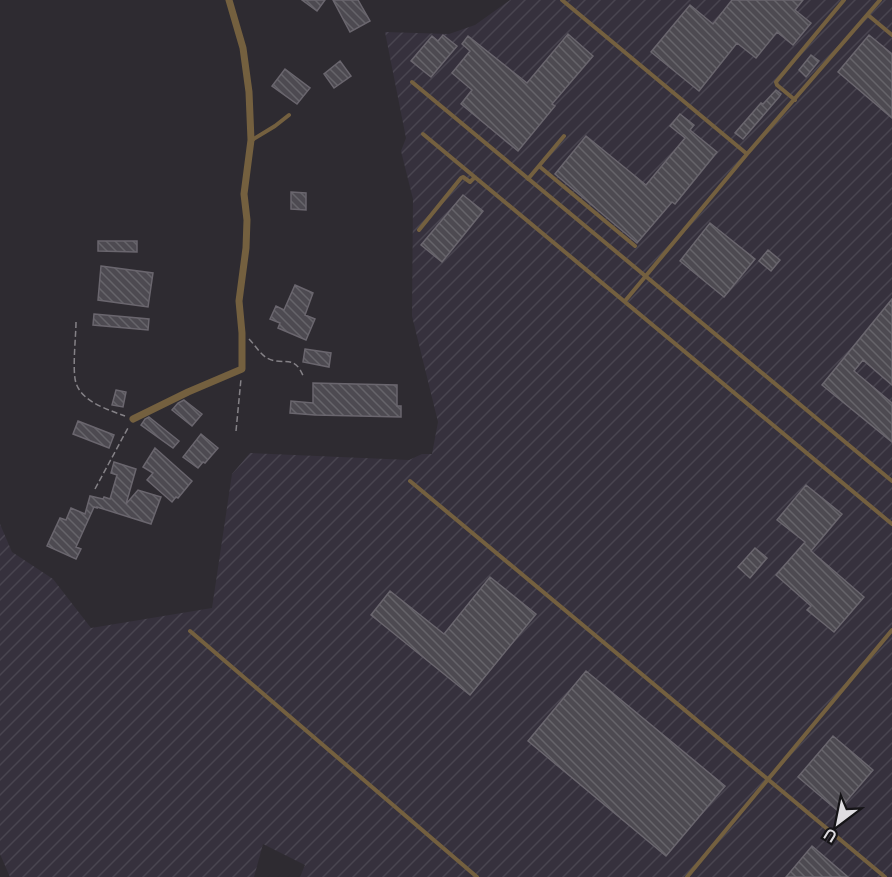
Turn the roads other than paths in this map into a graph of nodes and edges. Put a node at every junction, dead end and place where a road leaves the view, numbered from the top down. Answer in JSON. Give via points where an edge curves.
{"nodes":[{"id":1,"x":229,"y":0,"type":"edge"},
{"id":2,"x":562,"y":0,"type":"edge"},
{"id":3,"x":844,"y":0,"type":"edge"},
{"id":4,"x":880,"y":0,"type":"edge"},
{"id":5,"x":868,"y":15,"type":"junction"},
{"id":6,"x":892,"y":35,"type":"edge"},
{"id":7,"x":412,"y":82,"type":"dead end"},
{"id":8,"x":795,"y":100,"type":"junction"},
{"id":9,"x":289,"y":115,"type":"dead end"},
{"id":10,"x":423,"y":134,"type":"dead end"},
{"id":11,"x":564,"y":136,"type":"dead end"},
{"id":12,"x":251,"y":140,"type":"junction"},
{"id":13,"x":747,"y":154,"type":"junction"},
{"id":14,"x":539,"y":166,"type":"junction"},
{"id":15,"x":474,"y":177,"type":"junction"},
{"id":16,"x":528,"y":179,"type":"junction"},
{"id":17,"x":419,"y":230,"type":"dead end"},
{"id":18,"x":635,"y":246,"type":"dead end"},
{"id":19,"x":645,"y":276,"type":"junction"},
{"id":20,"x":625,"y":302,"type":"junction"},
{"id":21,"x":133,"y":419,"type":"road end"},
{"id":22,"x":410,"y":481,"type":"dead end"},
{"id":23,"x":892,"y":481,"type":"edge"},
{"id":24,"x":892,"y":524,"type":"edge"},
{"id":25,"x":892,"y":630,"type":"edge"},
{"id":26,"x":190,"y":631,"type":"dead end"},
{"id":27,"x":768,"y":780,"type":"junction"},
{"id":28,"x":477,"y":877,"type":"edge"},
{"id":29,"x":687,"y":877,"type":"edge"},
{"id":30,"x":885,"y":877,"type":"edge"}],
"edges":[{"from":1,"to":12,"type":"street","via":[[243,48]]},
{"from":2,"to":13,"type":"lane"},
{"from":3,"to":8,"type":"lane","via":[[776,82]]},
{"from":4,"to":5,"type":"lane"},
{"from":5,"to":6,"type":"lane"},
{"from":5,"to":8,"type":"lane"},
{"from":7,"to":16,"type":"lane"},
{"from":8,"to":13,"type":"lane"},
{"from":9,"to":12,"type":"lane"},
{"from":10,"to":15,"type":"lane"},
{"from":11,"to":14,"type":"lane"},
{"from":12,"to":21,"type":"street","via":[[244,194],[246,248],[239,301],[242,369]]},
{"from":13,"to":19,"type":"lane"},
{"from":14,"to":16,"type":"lane"},
{"from":14,"to":18,"type":"lane"},
{"from":15,"to":17,"type":"lane","via":[[470,182],[461,178]]},
{"from":15,"to":20,"type":"lane"},
{"from":16,"to":19,"type":"lane"},
{"from":19,"to":20,"type":"lane"},
{"from":19,"to":23,"type":"lane"},
{"from":20,"to":24,"type":"lane"},
{"from":22,"to":27,"type":"lane"},
{"from":25,"to":27,"type":"lane"},
{"from":26,"to":28,"type":"lane"},
{"from":27,"to":29,"type":"lane"},
{"from":27,"to":30,"type":"lane"}]}
